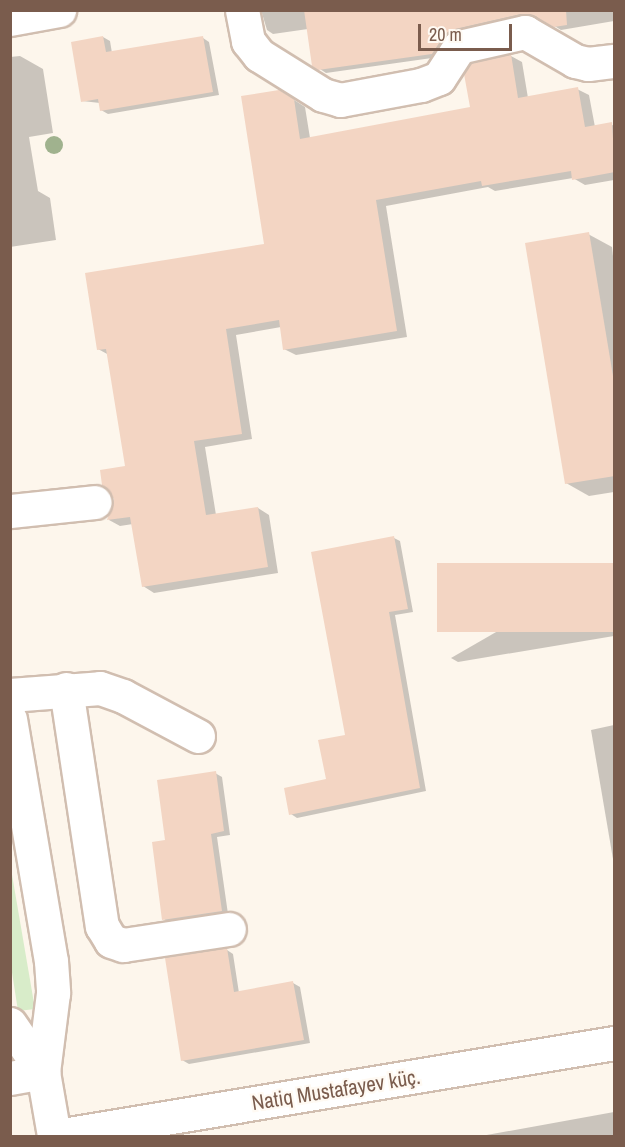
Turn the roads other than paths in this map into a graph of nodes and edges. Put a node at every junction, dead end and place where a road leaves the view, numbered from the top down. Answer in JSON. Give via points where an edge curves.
{"nodes":[{"id":1,"x":59,"y":10,"type":"edge"},
{"id":2,"x":242,"y":10,"type":"edge"},
{"id":3,"x":10,"y":19,"type":"edge"},
{"id":4,"x":615,"y":61,"type":"edge"},
{"id":5,"x":95,"y":502,"type":"dead end"},
{"id":6,"x":10,"y":511,"type":"edge"},
{"id":7,"x":66,"y":689,"type":"junction"},
{"id":8,"x":10,"y":695,"type":"edge"},
{"id":9,"x":10,"y":719,"type":"edge"},
{"id":10,"x":198,"y":736,"type":"dead end"},
{"id":11,"x":229,"y":928,"type":"dead end"},
{"id":12,"x":10,"y":1024,"type":"edge"},
{"id":13,"x":615,"y":1043,"type":"edge"},
{"id":14,"x":43,"y":1072,"type":"junction"},
{"id":15,"x":10,"y":1078,"type":"edge"},
{"id":16,"x":55,"y":1137,"type":"edge"}],
"edges":[{"from":1,"to":3,"type":"street"},
{"from":2,"to":4,"type":"street","via":[[248,41],[259,55],[323,95],[340,100],[421,85],[439,78],[459,47],[525,32],[575,61]]},
{"from":5,"to":6,"type":"street"},
{"from":7,"to":8,"type":"street"},
{"from":7,"to":10,"type":"street","via":[[100,688],[123,696]]},
{"from":7,"to":11,"type":"street","via":[[102,926],[111,941],[123,945]]},
{"from":9,"to":14,"type":"street","via":[[51,961],[53,993]]},
{"from":12,"to":14,"type":"street"},
{"from":13,"to":16,"type":"street","name":"Natiq Mustafayev küç."},
{"from":14,"to":15,"type":"street"},
{"from":14,"to":16,"type":"street"}]}
